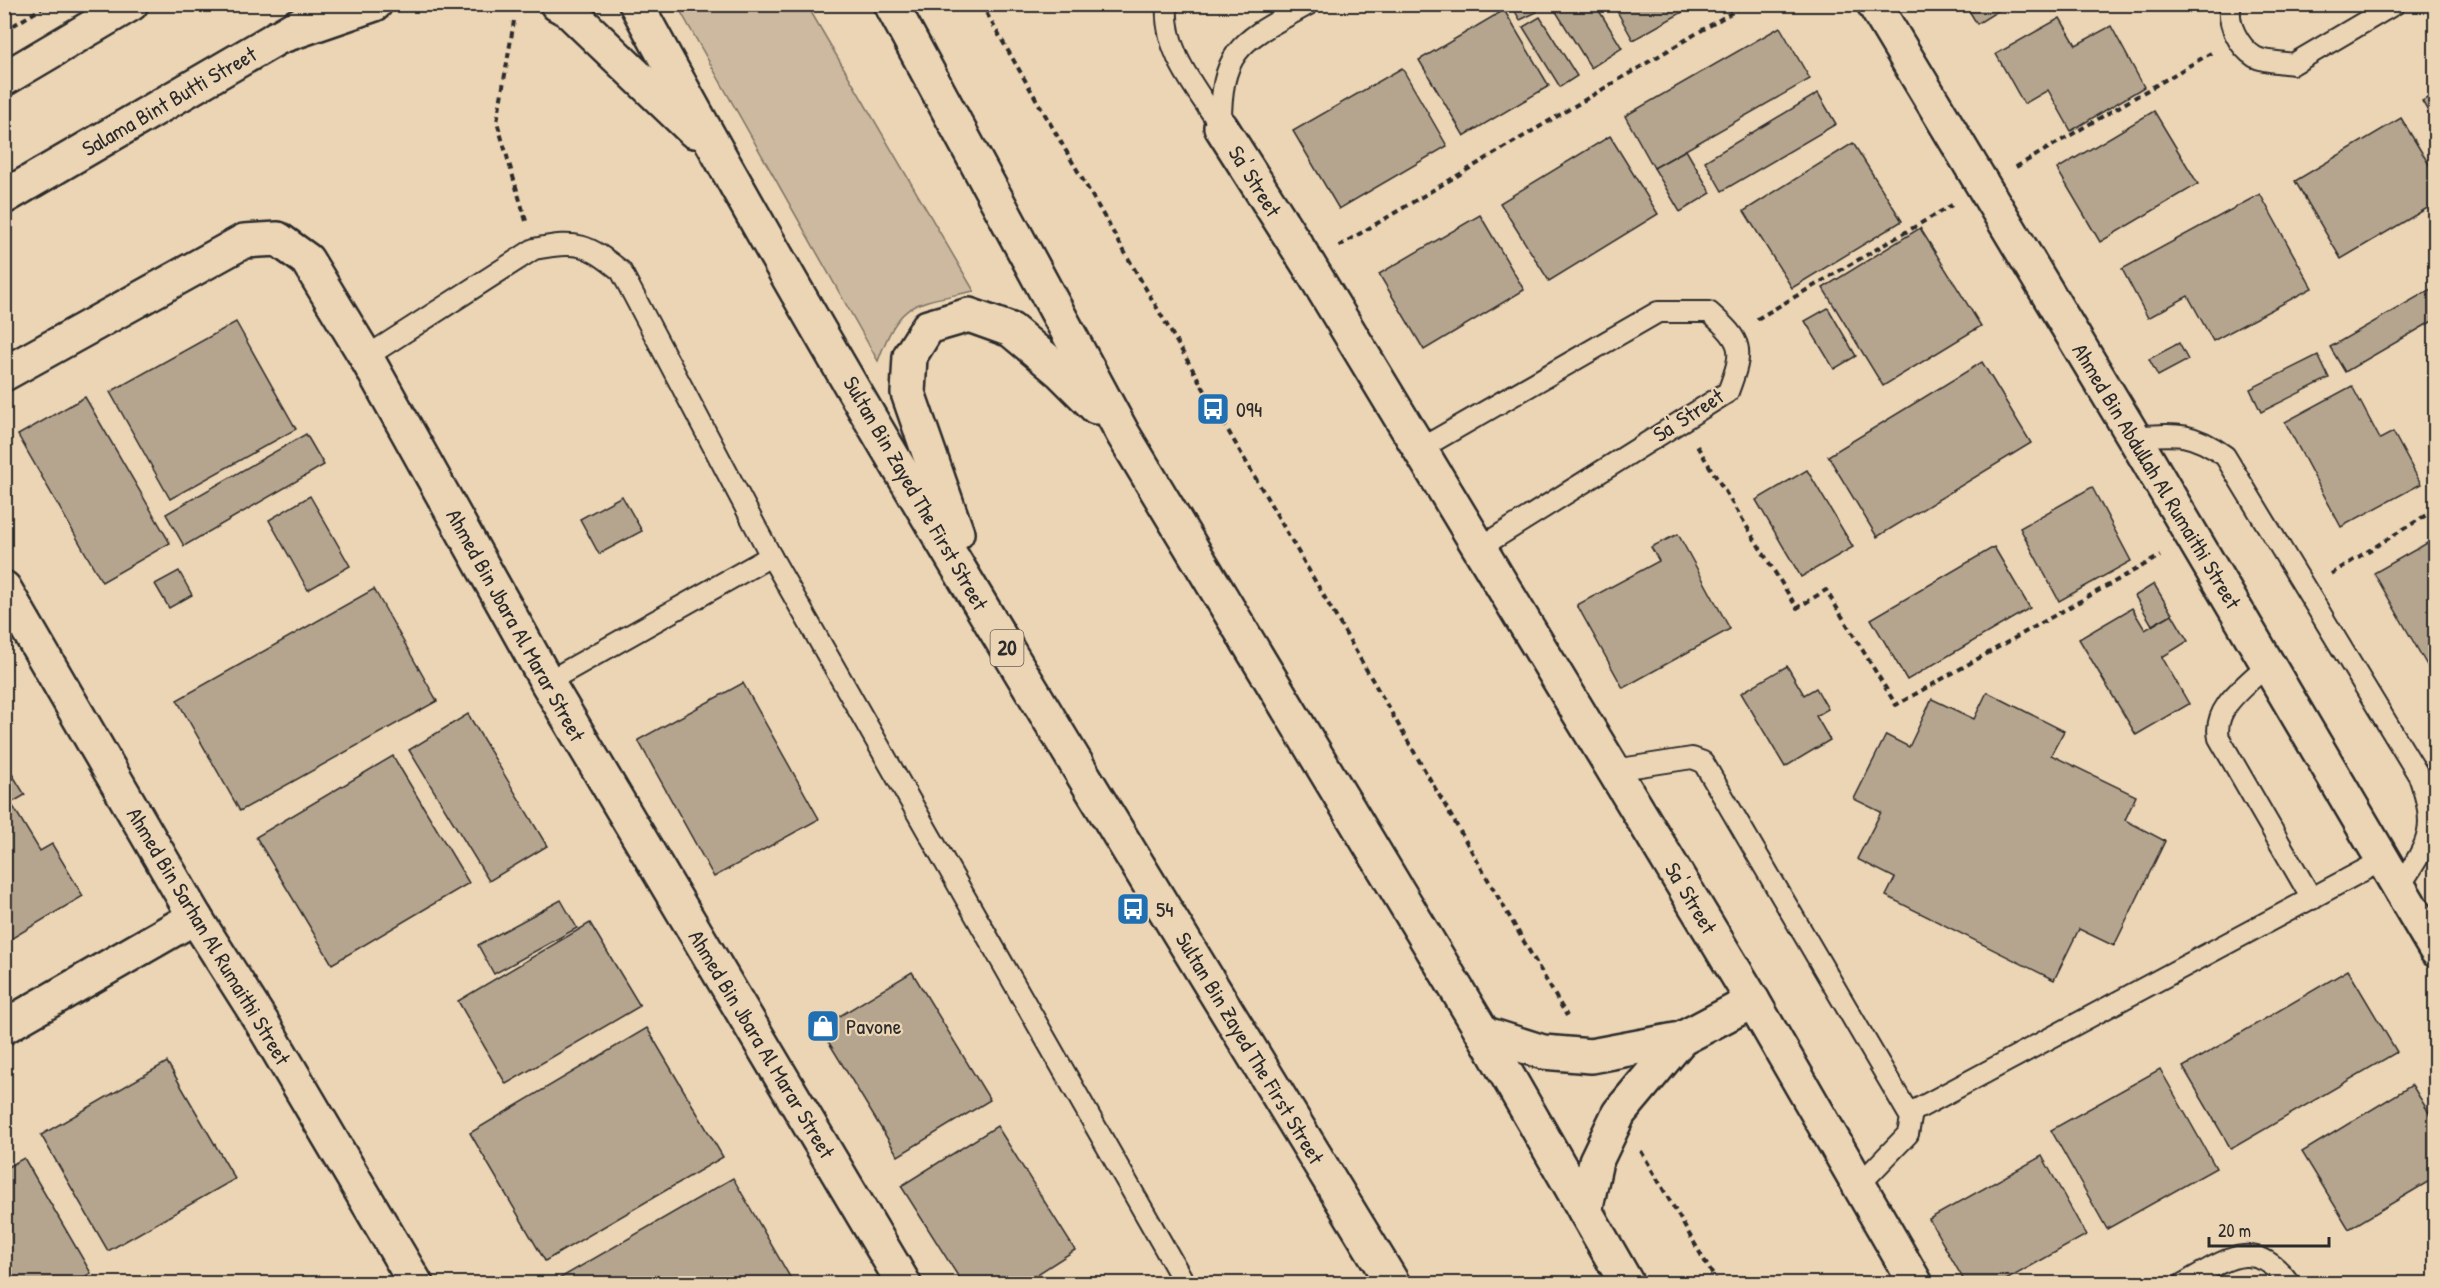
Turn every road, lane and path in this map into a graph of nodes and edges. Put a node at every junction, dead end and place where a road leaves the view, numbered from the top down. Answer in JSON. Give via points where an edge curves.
{"nodes":[{"id":1,"x":49,"y":4,"type":"edge"},
{"id":2,"x":131,"y":4,"type":"edge"},
{"id":3,"x":334,"y":4,"type":"edge"},
{"id":4,"x":375,"y":4,"type":"edge"},
{"id":5,"x":557,"y":4,"type":"edge"},
{"id":6,"x":636,"y":4,"type":"edge"},
{"id":7,"x":981,"y":4,"type":"edge"},
{"id":8,"x":1167,"y":4,"type":"edge"},
{"id":9,"x":1309,"y":4,"type":"edge"},
{"id":10,"x":1746,"y":4,"type":"edge"},
{"id":11,"x":1874,"y":4,"type":"edge"},
{"id":12,"x":2231,"y":4,"type":"edge"},
{"id":13,"x":2395,"y":4,"type":"edge"},
{"id":14,"x":891,"y":5,"type":"edge"},
{"id":15,"x":514,"y":21,"type":"dead end"},
{"id":16,"x":4,"y":31,"type":"edge"},
{"id":17,"x":276,"y":38,"type":"junction"},
{"id":18,"x":4,"y":79,"type":"edge"},
{"id":19,"x":1221,"y":128,"type":"junction"},
{"id":20,"x":716,"y":152,"type":"junction"},
{"id":21,"x":4,"y":196,"type":"edge"},
{"id":22,"x":534,"y":249,"type":"junction"},
{"id":23,"x":1308,"y":264,"type":"junction"},
{"id":24,"x":366,"y":357,"type":"junction"},
{"id":25,"x":4,"y":374,"type":"edge"},
{"id":26,"x":1681,"y":420,"type":"junction"},
{"id":27,"x":1123,"y":434,"type":"junction"},
{"id":28,"x":2134,"y":437,"type":"junction"},
{"id":29,"x":1420,"y":449,"type":"junction"},
{"id":30,"x":2436,"y":509,"type":"edge"},
{"id":31,"x":2193,"y":537,"type":"junction"},
{"id":32,"x":1479,"y":548,"type":"junction"},
{"id":33,"x":771,"y":556,"type":"junction"},
{"id":34,"x":4,"y":588,"type":"edge"},
{"id":35,"x":2307,"y":589,"type":"junction"},
{"id":36,"x":993,"y":624,"type":"junction"},
{"id":37,"x":2268,"y":664,"type":"junction"},
{"id":38,"x":547,"y":682,"type":"junction"},
{"id":39,"x":1614,"y":770,"type":"junction"},
{"id":40,"x":2391,"y":874,"type":"junction"},
{"id":41,"x":2312,"y":899,"type":"junction"},
{"id":42,"x":195,"y":917,"type":"junction"},
{"id":43,"x":2436,"y":950,"type":"edge"},
{"id":44,"x":1753,"y":1001,"type":"junction"},
{"id":45,"x":4,"y":1027,"type":"edge"},
{"id":46,"x":1483,"y":1033,"type":"junction"},
{"id":47,"x":1681,"y":1039,"type":"junction"},
{"id":48,"x":1591,"y":1056,"type":"junction"},
{"id":49,"x":1619,"y":1113,"type":"junction"},
{"id":50,"x":1910,"y":1113,"type":"junction"},
{"id":51,"x":1859,"y":1185,"type":"junction"},
{"id":52,"x":1585,"y":1211,"type":"junction"},
{"id":53,"x":416,"y":1284,"type":"edge"},
{"id":54,"x":904,"y":1284,"type":"edge"},
{"id":55,"x":1185,"y":1284,"type":"edge"},
{"id":56,"x":1393,"y":1284,"type":"edge"},
{"id":57,"x":1627,"y":1284,"type":"edge"},
{"id":58,"x":1718,"y":1284,"type":"edge"},
{"id":59,"x":1916,"y":1284,"type":"edge"},
{"id":60,"x":2183,"y":1284,"type":"edge"},
{"id":61,"x":2290,"y":1284,"type":"edge"}],
"edges":[{"from":1,"to":16,"type":"path"},
{"from":2,"to":18,"type":"street"},
{"from":3,"to":17,"type":"street","name":"Salama Bint Butti Street"},
{"from":4,"to":17,"type":"street"},
{"from":5,"to":20,"type":"street"},
{"from":6,"to":20,"type":"street","name":"Sultan Bin Zayed The First Street","number":"20"},
{"from":7,"to":48,"type":"path"},
{"from":8,"to":19,"type":"lane","name":"Sa' Street","via":[[1169,39],[1176,56]]},
{"from":9,"to":19,"type":"lane","name":"Sa' Street","via":[[1248,38],[1235,55],[1225,74]]},
{"from":10,"to":23,"type":"path"},
{"from":11,"to":28,"type":"street","name":"Ahmed Bin Abdullah Al Rumaithi Street"},
{"from":12,"to":13,"type":"lane","via":[[2228,14],[2236,38],[2256,58],[2293,64]]},
{"from":14,"to":27,"type":"street"},
{"from":15,"to":22,"type":"path","via":[[497,122]]},
{"from":17,"to":21,"type":"street","name":"Salama Bint Butti Street"},
{"from":19,"to":23,"type":"street","name":"Sa' Street"},
{"from":20,"to":36,"type":"street","name":"Sultan Bin Zayed The First Street","number":"20"},
{"from":22,"to":24,"type":"lane"},
{"from":22,"to":33,"type":"lane","via":[[564,243],[593,249],[621,271]]},
{"from":23,"to":29,"type":"street","name":"Sa' Street"},
{"from":24,"to":25,"type":"street","name":"Ahmed Bin Jbara Al Marar Street","via":[[307,260],[278,239],[244,241]]},
{"from":24,"to":38,"type":"street","name":"Ahmed Bin Jbara Al Marar Street"},
{"from":26,"to":29,"type":"lane","name":"Sa' Street","via":[[1728,392],[1740,360],[1733,333],[1709,312],[1658,312]]},
{"from":26,"to":31,"type":"path","via":[[1797,608],[1826,590],[1896,705]]},
{"from":26,"to":32,"type":"lane","name":"Sa' Street"},
{"from":27,"to":36,"type":"street","via":[[1061,372],[1011,330],[969,315],[928,327],[910,356],[908,393]]},
{"from":27,"to":46,"type":"street"},
{"from":28,"to":31,"type":"street","name":"Ahmed Bin Abdullah Al Rumaithi Street"},
{"from":28,"to":35,"type":"lane","via":[[2169,435],[2203,440],[2225,456]]},
{"from":29,"to":32,"type":"street","name":"Sa' Street"},
{"from":30,"to":35,"type":"path"},
{"from":31,"to":37,"type":"street","name":"Ahmed Bin Abdullah Al Rumaithi Street"},
{"from":32,"to":39,"type":"street","name":"Sa' Street"},
{"from":33,"to":38,"type":"lane"},
{"from":33,"to":55,"type":"lane"},
{"from":34,"to":42,"type":"street","name":"Ahmed Bin Sarhan Al Rumaithi Street"},
{"from":35,"to":40,"type":"lane","via":[[2419,776],[2428,802],[2428,839],[2420,858]]},
{"from":36,"to":56,"type":"street","name":"Sultan Bin Zayed The First Street","number":"20"},
{"from":37,"to":40,"type":"street","name":"Ahmed Bin Abdullah Al Rumaithi Street"},
{"from":37,"to":41,"type":"lane","via":[[2224,708],[2216,727],[2218,738]]},
{"from":38,"to":54,"type":"street","name":"Ahmed Bin Jbara Al Marar Street"},
{"from":39,"to":44,"type":"street","name":"Sa' Street"},
{"from":39,"to":50,"type":"lane","via":[[1692,759],[1703,762]]},
{"from":40,"to":41,"type":"lane"},
{"from":40,"to":43,"type":"street","name":"Ahmed Bin Abdullah Al Rumaithi Street"},
{"from":41,"to":50,"type":"lane"},
{"from":42,"to":45,"type":"street"},
{"from":42,"to":53,"type":"street","name":"Ahmed Bin Sarhan Al Rumaithi Street"},
{"from":44,"to":47,"type":"street"},
{"from":44,"to":51,"type":"street","name":"Sa' Street"},
{"from":46,"to":48,"type":"street","via":[[1543,1052]]},
{"from":46,"to":52,"type":"street"},
{"from":47,"to":48,"type":"street"},
{"from":47,"to":49,"type":"street"},
{"from":49,"to":52,"type":"street","via":[[1596,1161]]},
{"from":49,"to":58,"type":"path"},
{"from":50,"to":51,"type":"lane","via":[[1908,1134]]},
{"from":51,"to":59,"type":"street","name":"Sa' Street"},
{"from":52,"to":57,"type":"street"},
{"from":60,"to":61,"type":"lane","via":[[2241,1254],[2256,1255],[2278,1267]]}]}
